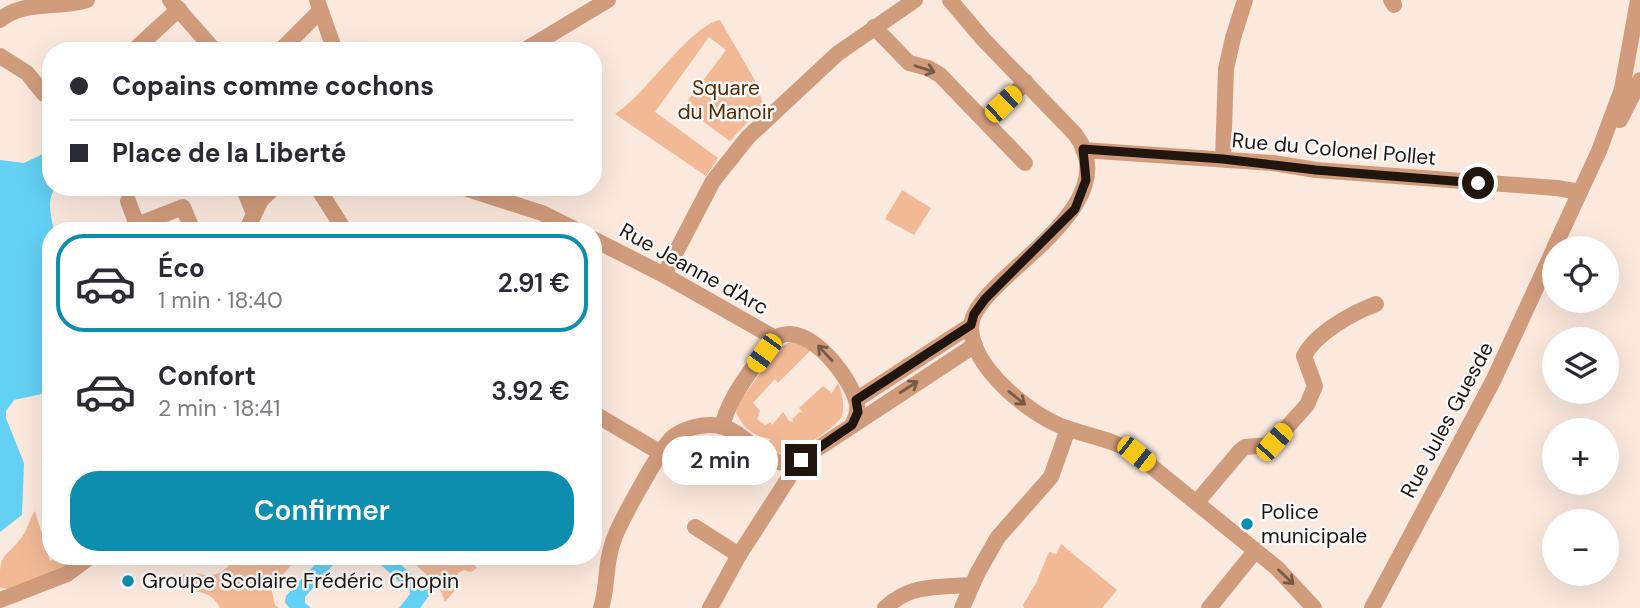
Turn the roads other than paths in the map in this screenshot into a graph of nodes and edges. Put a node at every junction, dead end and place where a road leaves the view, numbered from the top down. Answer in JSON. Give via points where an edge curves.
{"nodes":[{"id":1,"x":87,"y":0,"type":"edge"},
{"id":2,"x":608,"y":0,"type":"edge"},
{"id":3,"x":915,"y":0,"type":"edge"},
{"id":4,"x":950,"y":0,"type":"edge"},
{"id":5,"x":1245,"y":0,"type":"edge"},
{"id":6,"x":319,"y":3,"type":"edge"},
{"id":7,"x":175,"y":5,"type":"edge"},
{"id":8,"x":1638,"y":11,"type":"edge"},
{"id":9,"x":0,"y":20,"type":"edge"},
{"id":10,"x":874,"y":27,"type":"junction"},
{"id":11,"x":141,"y":42,"type":"edge"},
{"id":12,"x":207,"y":42,"type":"edge"},
{"id":13,"x":287,"y":42,"type":"edge"},
{"id":14,"x":332,"y":42,"type":"edge"},
{"id":15,"x":538,"y":42,"type":"edge"},
{"id":16,"x":0,"y":56,"type":"edge"},
{"id":17,"x":1640,"y":80,"type":"edge"},
{"id":18,"x":1026,"y":82,"type":"junction"},
{"id":19,"x":42,"y":91,"type":"edge"},
{"id":20,"x":986,"y":121,"type":"junction"},
{"id":21,"x":1083,"y":149,"type":"junction"},
{"id":22,"x":1599,"y":151,"type":"junction"},
{"id":23,"x":1223,"y":159,"type":"junction"},
{"id":24,"x":1026,"y":163,"type":"dead end"},
{"id":25,"x":1580,"y":192,"type":"junction"},
{"id":26,"x":247,"y":196,"type":"edge"},
{"id":27,"x":264,"y":196,"type":"edge"},
{"id":28,"x":323,"y":196,"type":"edge"},
{"id":29,"x":489,"y":196,"type":"edge"},
{"id":30,"x":128,"y":201,"type":"dead end"},
{"id":31,"x":254,"y":214,"type":"junction"},
{"id":32,"x":136,"y":222,"type":"edge"},
{"id":33,"x":145,"y":222,"type":"edge"},
{"id":34,"x":189,"y":222,"type":"edge"},
{"id":35,"x":250,"y":222,"type":"edge"},
{"id":36,"x":339,"y":222,"type":"edge"},
{"id":37,"x":560,"y":222,"type":"edge"},
{"id":38,"x":1560,"y":236,"type":"edge"},
{"id":39,"x":602,"y":244,"type":"edge"},
{"id":40,"x":664,"y":275,"type":"junction"},
{"id":41,"x":1542,"y":275,"type":"edge"},
{"id":42,"x":1376,"y":304,"type":"dead end"},
{"id":43,"x":971,"y":325,"type":"junction"},
{"id":44,"x":775,"y":338,"type":"junction"},
{"id":45,"x":975,"y":345,"type":"junction"},
{"id":46,"x":856,"y":400,"type":"junction"},
{"id":47,"x":602,"y":418,"type":"edge"},
{"id":48,"x":852,"y":425,"type":"junction"},
{"id":49,"x":722,"y":426,"type":"junction"},
{"id":50,"x":1068,"y":429,"type":"junction"},
{"id":51,"x":661,"y":453,"type":"junction"},
{"id":52,"x":794,"y":464,"type":"junction"},
{"id":53,"x":1196,"y":502,"type":"junction"},
{"id":54,"x":695,"y":527,"type":"dead end"},
{"id":55,"x":1256,"y":550,"type":"junction"},
{"id":56,"x":739,"y":555,"type":"junction"},
{"id":57,"x":79,"y":565,"type":"edge"},
{"id":58,"x":971,"y":585,"type":"junction"},
{"id":59,"x":0,"y":600,"type":"edge"},
{"id":60,"x":601,"y":608,"type":"edge"},
{"id":61,"x":710,"y":608,"type":"edge"},
{"id":62,"x":885,"y":608,"type":"edge"},
{"id":63,"x":962,"y":608,"type":"edge"},
{"id":64,"x":1209,"y":608,"type":"edge"},
{"id":65,"x":1314,"y":608,"type":"edge"},
{"id":66,"x":1372,"y":608,"type":"edge"}],
"edges":[{"from":1,"to":9,"type":"street","via":[[21,6]]},
{"from":2,"to":15,"type":"street"},
{"from":3,"to":10,"type":"street"},
{"from":4,"to":18,"type":"street"},
{"from":5,"to":23,"type":"street","via":[[1226,68]]},
{"from":6,"to":13,"type":"street"},
{"from":6,"to":14,"type":"street"},
{"from":7,"to":11,"type":"street"},
{"from":7,"to":12,"type":"street"},
{"from":8,"to":22,"type":"street","name":"Rue Jules Guesde","via":[[1622,89]]},
{"from":10,"to":20,"type":"street","one_way":true,"via":[[909,63],[940,75]]},
{"from":10,"to":40,"type":"street","via":[[828,62],[738,148],[708,190]]},
{"from":16,"to":19,"type":"street","via":[[27,73]]},
{"from":17,"to":22,"type":"street","name":"Rue Jules Guesde"},
{"from":18,"to":20,"type":"street"},
{"from":18,"to":21,"type":"street","via":[[1075,134]]},
{"from":20,"to":24,"type":"street"},
{"from":21,"to":23,"type":"street","name":"Rue du Colonel Pollet"},
{"from":21,"to":43,"type":"street","via":[[1086,180],[1077,205],[985,299]]},
{"from":22,"to":25,"type":"street","name":"Rue Jules Guesde"},
{"from":23,"to":25,"type":"street","name":"Rue du Colonel Pollet"},
{"from":25,"to":38,"type":"street","name":"Rue Jules Guesde"},
{"from":26,"to":31,"type":"street"},
{"from":27,"to":31,"type":"street"},
{"from":28,"to":36,"type":"street"},
{"from":29,"to":37,"type":"street"},
{"from":30,"to":32,"type":"street"},
{"from":31,"to":35,"type":"street"},
{"from":33,"to":34,"type":"street","via":[[183,207]]},
{"from":39,"to":40,"type":"street","name":"Rue Jeanne d'Arc"},
{"from":40,"to":44,"type":"street","name":"Rue Jeanne d'Arc"},
{"from":41,"to":66,"type":"street","name":"Rue Jules Guesde","via":[[1493,381]]},
{"from":42,"to":53,"type":"street","via":[[1350,315],[1312,345],[1304,358],[1315,383],[1310,401],[1272,443],[1240,451]]},
{"from":43,"to":45,"type":"street"},
{"from":43,"to":46,"type":"street"},
{"from":46,"to":44,"type":"street","name":"Rue Jeanne d'Arc","one_way":true,"via":[[817,345],[799,335]]},
{"from":44,"to":49,"type":"street","name":"Rue Jeanne d'Arc","via":[[735,394]]},
{"from":48,"to":45,"type":"street","one_way":true},
{"from":45,"to":50,"type":"street","one_way":true,"via":[[1002,385],[1041,416]]},
{"from":46,"to":48,"type":"street","via":[[858,412]]},
{"from":47,"to":51,"type":"street"},
{"from":48,"to":52,"type":"street"},
{"from":49,"to":51,"type":"street","via":[[683,431]]},
{"from":49,"to":52,"type":"street","via":[[773,461]]},
{"from":50,"to":53,"type":"street","via":[[1130,451]]},
{"from":50,"to":58,"type":"street","via":[[1051,477],[998,537]]},
{"from":51,"to":60,"type":"street","via":[[611,545]]},
{"from":52,"to":56,"type":"street"},
{"from":53,"to":55,"type":"street"},
{"from":54,"to":56,"type":"street"},
{"from":55,"to":64,"type":"street"},
{"from":55,"to":65,"type":"street","one_way":true},
{"from":56,"to":61,"type":"street"},
{"from":57,"to":59,"type":"street"},
{"from":58,"to":62,"type":"street","via":[[915,589]]},
{"from":58,"to":63,"type":"street"}]}
